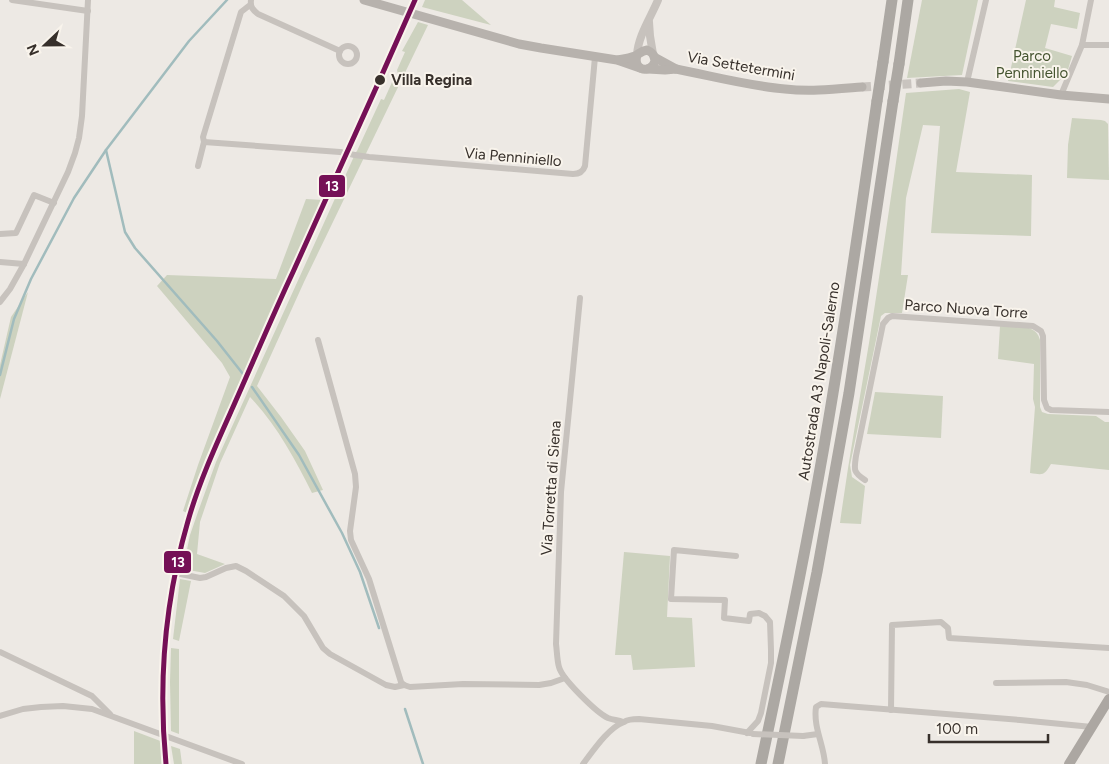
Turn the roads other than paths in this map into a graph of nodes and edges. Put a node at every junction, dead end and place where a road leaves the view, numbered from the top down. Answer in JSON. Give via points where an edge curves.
{"nodes":[{"id":1,"x":12,"y":0,"type":"edge"},
{"id":2,"x":88,"y":0,"type":"edge"},
{"id":3,"x":364,"y":0,"type":"edge"},
{"id":4,"x":658,"y":0,"type":"edge"},
{"id":5,"x":892,"y":0,"type":"edge"},
{"id":6,"x":986,"y":0,"type":"edge"},
{"id":7,"x":1091,"y":0,"type":"edge"},
{"id":8,"x":908,"y":1,"type":"edge"},
{"id":9,"x":251,"y":2,"type":"edge"},
{"id":10,"x":88,"y":12,"type":"junction"},
{"id":11,"x":649,"y":22,"type":"junction"},
{"id":12,"x":1082,"y":45,"type":"junction"},
{"id":13,"x":1109,"y":45,"type":"edge"},
{"id":14,"x":340,"y":51,"type":"dead end"},
{"id":15,"x":638,"y":55,"type":"junction"},
{"id":16,"x":654,"y":56,"type":"junction"},
{"id":17,"x":594,"y":57,"type":"junction"},
{"id":18,"x":618,"y":60,"type":"junction"},
{"id":19,"x":644,"y":68,"type":"junction"},
{"id":20,"x":676,"y":69,"type":"junction"},
{"id":21,"x":967,"y":82,"type":"junction"},
{"id":22,"x":921,"y":83,"type":"tunnel mouth"},
{"id":23,"x":862,"y":88,"type":"tunnel mouth"},
{"id":24,"x":1061,"y":95,"type":"junction"},
{"id":25,"x":1109,"y":99,"type":"edge"},
{"id":26,"x":204,"y":142,"type":"junction"},
{"id":27,"x":340,"y":152,"type":"tunnel mouth"},
{"id":28,"x":355,"y":155,"type":"tunnel mouth"},
{"id":29,"x":198,"y":166,"type":"dead end"},
{"id":30,"x":54,"y":204,"type":"junction"},
{"id":31,"x":0,"y":234,"type":"edge"},
{"id":32,"x":0,"y":262,"type":"edge"},
{"id":33,"x":24,"y":264,"type":"junction"},
{"id":34,"x":580,"y":298,"type":"dead end"},
{"id":35,"x":0,"y":302,"type":"edge"},
{"id":36,"x":318,"y":340,"type":"dead end"},
{"id":37,"x":1109,"y":412,"type":"edge"},
{"id":38,"x":865,"y":480,"type":"dead end"},
{"id":39,"x":736,"y":556,"type":"dead end"},
{"id":40,"x":166,"y":571,"type":"dead end"},
{"id":41,"x":1109,"y":648,"type":"edge"},
{"id":42,"x":0,"y":652,"type":"edge"},
{"id":43,"x":566,"y":678,"type":"junction"},
{"id":44,"x":996,"y":683,"type":"dead end"},
{"id":45,"x":404,"y":686,"type":"junction"},
{"id":46,"x":1109,"y":692,"type":"edge"},
{"id":47,"x":1109,"y":699,"type":"edge"},
{"id":48,"x":892,"y":710,"type":"junction"},
{"id":49,"x":0,"y":716,"type":"edge"},
{"id":50,"x":112,"y":716,"type":"junction"},
{"id":51,"x":623,"y":722,"type":"junction"},
{"id":52,"x":1092,"y":727,"type":"junction"},
{"id":53,"x":750,"y":733,"type":"junction"},
{"id":54,"x":818,"y":734,"type":"junction"},
{"id":55,"x":242,"y":764,"type":"edge"},
{"id":56,"x":583,"y":764,"type":"edge"},
{"id":57,"x":761,"y":764,"type":"edge"},
{"id":58,"x":778,"y":764,"type":"edge"},
{"id":59,"x":824,"y":764,"type":"edge"},
{"id":60,"x":1069,"y":764,"type":"edge"}],
"edges":[{"from":1,"to":10,"type":"street"},
{"from":2,"to":10,"type":"street"},
{"from":3,"to":17,"type":"main road","name":"Via Settetermini","via":[[519,44]]},
{"from":4,"to":11,"type":"street"},
{"from":5,"to":57,"type":"highway","name":"Autostrada A3 Napoli-Salerno","bridge":true,"via":[[833,394]]},
{"from":6,"to":21,"type":"street"},
{"from":7,"to":12,"type":"street"},
{"from":8,"to":58,"type":"highway","name":"Autostrada A3 Napoli-Salerno","bridge":true,"via":[[850,393]]},
{"from":9,"to":14,"type":"street","via":[[252,9],[258,14]]},
{"from":9,"to":26,"type":"street","via":[[240,12]]},
{"from":10,"to":30,"type":"street","via":[[79,138]]},
{"from":11,"to":15,"type":"street","via":[[641,38]]},
{"from":11,"to":16,"type":"street"},
{"from":12,"to":13,"type":"street"},
{"from":12,"to":24,"type":"street"},
{"from":15,"to":16,"type":"main road","via":[[646,50]]},
{"from":15,"to":18,"type":"main road","name":"Via Settetermini"},
{"from":15,"to":19,"type":"main road","via":[[636,60]]},
{"from":16,"to":19,"type":"main road","via":[[654,64]]},
{"from":16,"to":20,"type":"main road","name":"Via Settetermini"},
{"from":17,"to":18,"type":"main road","name":"Via Settetermini"},
{"from":17,"to":28,"type":"street","name":"Via Penniniello","via":[[585,166],[581,172],[573,174]]},
{"from":18,"to":19,"type":"main road","name":"Via Settetermini"},
{"from":19,"to":20,"type":"main road","name":"Via Settetermini"},
{"from":20,"to":23,"type":"main road","name":"Via Settetermini","via":[[784,89]]},
{"from":21,"to":22,"type":"main road"},
{"from":21,"to":24,"type":"main road"},
{"from":24,"to":25,"type":"main road"},
{"from":26,"to":27,"type":"street"},
{"from":26,"to":29,"type":"street"},
{"from":30,"to":31,"type":"street","via":[[34,195],[16,233]]},
{"from":30,"to":33,"type":"street"},
{"from":32,"to":33,"type":"street"},
{"from":33,"to":35,"type":"street"},
{"from":34,"to":43,"type":"street","name":"Via Torretta di Siena","via":[[562,482],[556,618],[559,667]]},
{"from":36,"to":45,"type":"street","via":[[355,474],[351,540],[369,579],[398,676]]},
{"from":37,"to":38,"type":"street","name":"Parco Nuova Torre","via":[[1047,408],[1044,400],[1043,336],[1033,326],[892,316],[883,324],[854,468],[856,474]]},
{"from":39,"to":53,"type":"street","via":[[674,550],[671,599],[725,600],[724,618],[749,621],[750,614],[759,613],[770,622],[771,663],[761,713]]},
{"from":40,"to":45,"type":"street","via":[[200,578],[236,566],[284,596],[304,616],[330,654],[386,685]]},
{"from":41,"to":48,"type":"street","via":[[949,638],[948,628],[941,622],[892,625]]},
{"from":42,"to":50,"type":"street","via":[[92,696]]},
{"from":43,"to":45,"type":"street","via":[[538,685]]},
{"from":43,"to":51,"type":"street","name":"Via Torretta di Siena","via":[[598,712]]},
{"from":44,"to":46,"type":"street","via":[[1066,682]]},
{"from":47,"to":52,"type":"main road"},
{"from":48,"to":52,"type":"street"},
{"from":48,"to":54,"type":"street","via":[[821,704],[816,707],[815,716]]},
{"from":49,"to":50,"type":"street","via":[[23,709],[63,706],[92,709]]},
{"from":50,"to":55,"type":"street"},
{"from":51,"to":53,"type":"street","name":"Via Torretta di Siena","via":[[639,719]]},
{"from":51,"to":56,"type":"street"},
{"from":52,"to":60,"type":"main road"},
{"from":53,"to":54,"type":"street","name":"Via Torretta di Siena","bridge":true},
{"from":54,"to":59,"type":"street"}]}
